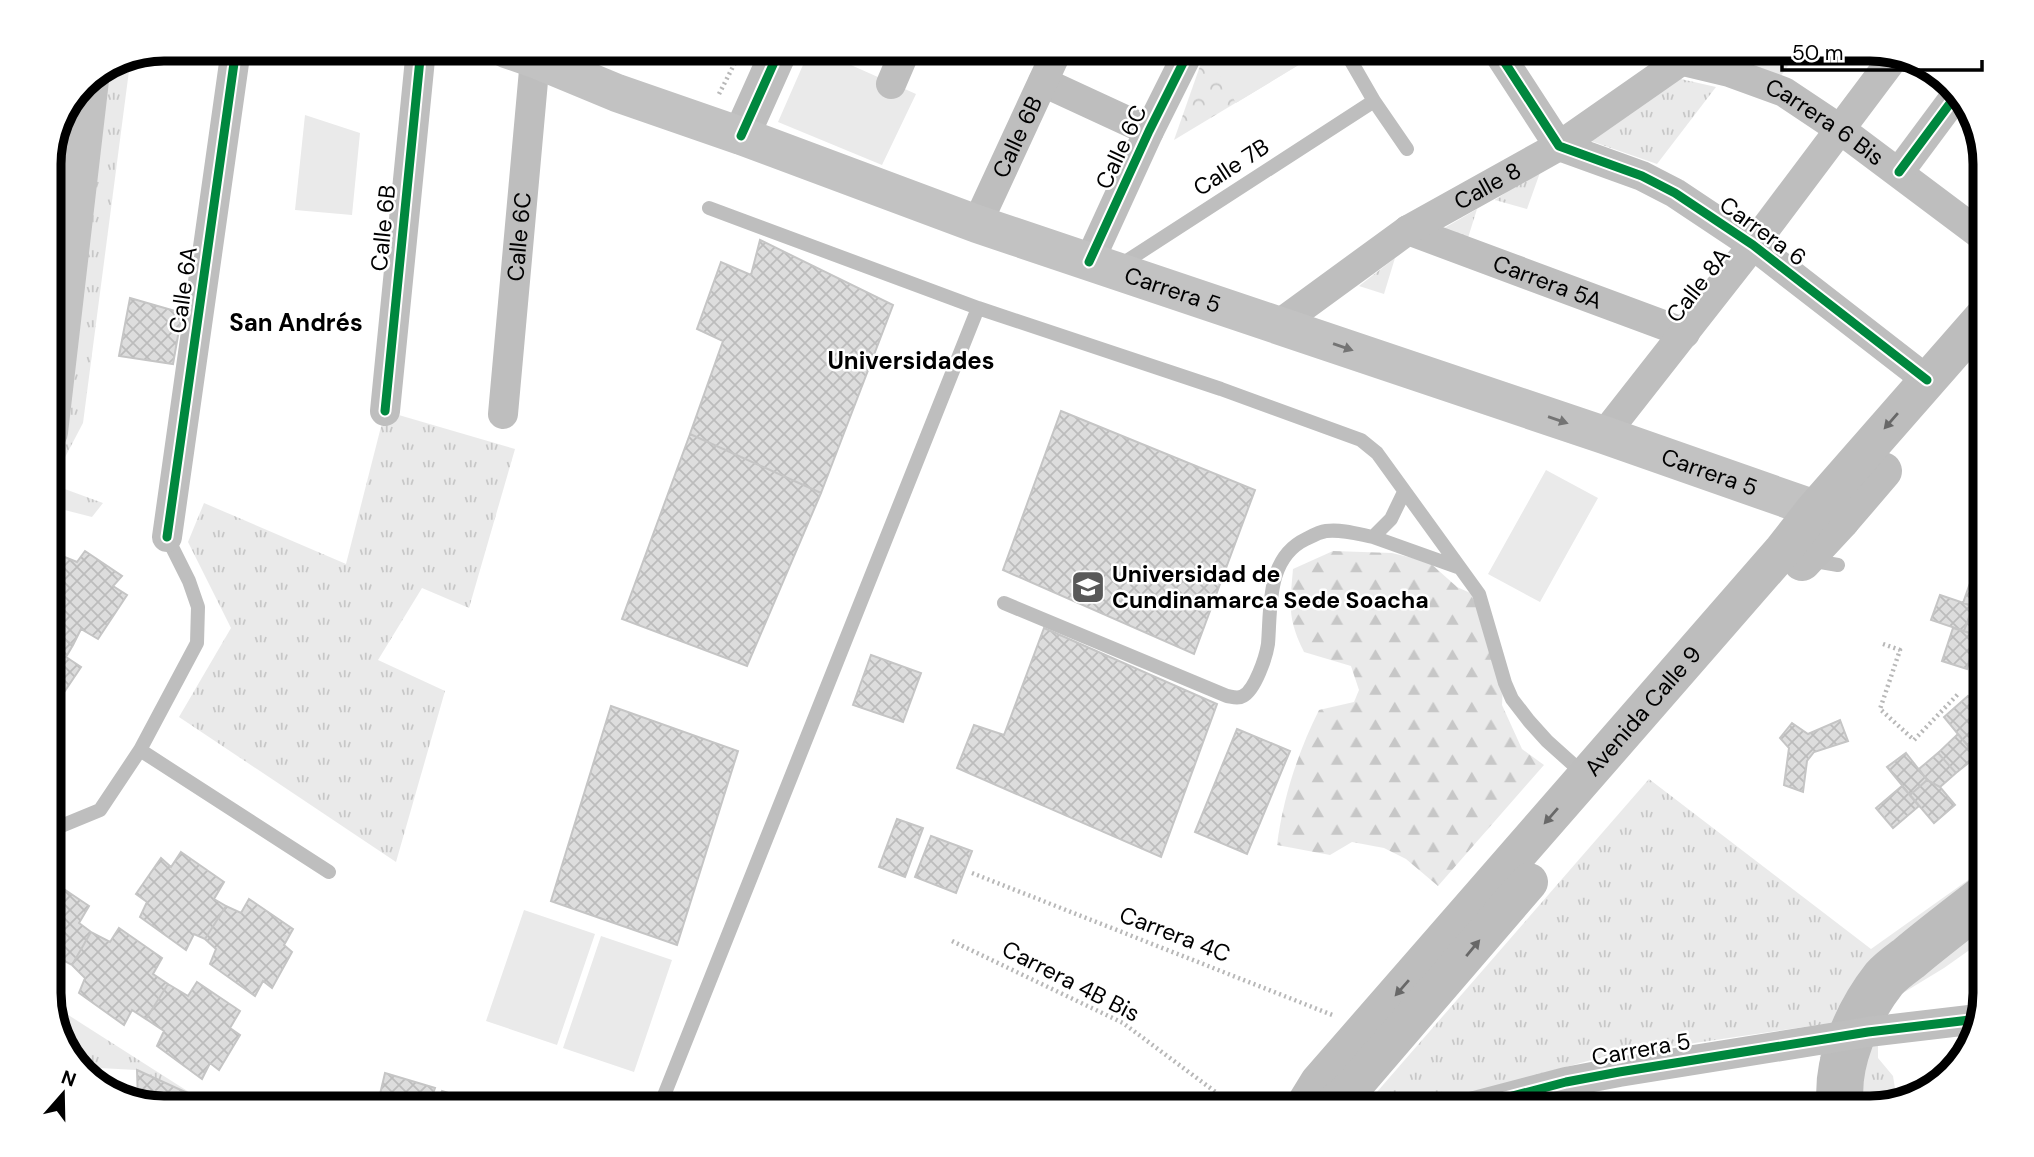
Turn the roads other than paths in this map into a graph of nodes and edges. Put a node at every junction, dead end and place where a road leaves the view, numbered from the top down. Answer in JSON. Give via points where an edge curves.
{"nodes":[{"id":1,"x":234,"y":61,"type":"edge"},
{"id":2,"x":420,"y":61,"type":"edge"},
{"id":3,"x":521,"y":61,"type":"edge"},
{"id":4,"x":538,"y":61,"type":"edge"},
{"id":5,"x":775,"y":61,"type":"edge"},
{"id":6,"x":901,"y":61,"type":"edge"},
{"id":7,"x":1053,"y":61,"type":"edge"},
{"id":8,"x":1184,"y":61,"type":"edge"},
{"id":9,"x":1351,"y":61,"type":"edge"},
{"id":10,"x":1504,"y":61,"type":"edge"},
{"id":11,"x":1682,"y":61,"type":"edge"},
{"id":12,"x":1704,"y":61,"type":"edge"},
{"id":13,"x":1890,"y":64,"type":"edge"},
{"id":14,"x":1043,"y":82,"type":"junction"},
{"id":15,"x":891,"y":84,"type":"dead end"},
{"id":16,"x":88,"y":96,"type":"edge"},
{"id":17,"x":1374,"y":101,"type":"junction"},
{"id":18,"x":1951,"y":102,"type":"edge"},
{"id":19,"x":1841,"y":130,"type":"junction"},
{"id":20,"x":1149,"y":131,"type":"junction"},
{"id":21,"x":741,"y":136,"type":"junction"},
{"id":22,"x":1559,"y":146,"type":"junction"},
{"id":23,"x":1407,"y":149,"type":"dead end"},
{"id":24,"x":1899,"y":172,"type":"junction"},
{"id":25,"x":709,"y":208,"type":"dead end"},
{"id":26,"x":977,"y":224,"type":"junction"},
{"id":27,"x":1408,"y":230,"type":"junction"},
{"id":28,"x":1973,"y":230,"type":"edge"},
{"id":29,"x":1753,"y":245,"type":"junction"},
{"id":30,"x":1101,"y":267,"type":"junction"},
{"id":31,"x":978,"y":308,"type":"junction"},
{"id":32,"x":1278,"y":325,"type":"junction"},
{"id":33,"x":61,"y":329,"type":"edge"},
{"id":34,"x":1685,"y":333,"type":"junction"},
{"id":35,"x":1973,"y":342,"type":"edge"},
{"id":36,"x":1973,"y":350,"type":"edge"},
{"id":37,"x":1927,"y":380,"type":"junction"},
{"id":38,"x":385,"y":411,"type":"dead end"},
{"id":39,"x":503,"y":414,"type":"dead end"},
{"id":40,"x":1604,"y":435,"type":"junction"},
{"id":41,"x":1404,"y":492,"type":"junction"},
{"id":42,"x":1828,"y":515,"type":"junction"},
{"id":43,"x":167,"y":537,"type":"joint"},
{"id":44,"x":1374,"y":537,"type":"junction"},
{"id":45,"x":1460,"y":568,"type":"junction"},
{"id":46,"x":1004,"y":603,"type":"dead end"},
{"id":47,"x":141,"y":750,"type":"junction"},
{"id":48,"x":1586,"y":776,"type":"junction"},
{"id":49,"x":61,"y":826,"type":"edge"},
{"id":50,"x":329,"y":872,"type":"dead end"},
{"id":51,"x":1969,"y":1020,"type":"edge"},
{"id":52,"x":664,"y":1096,"type":"edge"},
{"id":53,"x":1310,"y":1096,"type":"edge"},
{"id":54,"x":1343,"y":1096,"type":"edge"},
{"id":55,"x":1513,"y":1096,"type":"edge"}],
"edges":[{"from":1,"to":43,"type":"street","name":"Calle 6A"},
{"from":2,"to":38,"type":"street","name":"Calle 6B"},
{"from":3,"to":39,"type":"street","name":"Calle 6C"},
{"from":4,"to":21,"type":"main road","name":"Carrera 5"},
{"from":5,"to":21,"type":"street"},
{"from":6,"to":15,"type":"street"},
{"from":7,"to":14,"type":"street","name":"Calle 6B"},
{"from":8,"to":20,"type":"street","name":"Calle 6C"},
{"from":9,"to":17,"type":"lane"},
{"from":10,"to":22,"type":"street"},
{"from":11,"to":22,"type":"street","name":"Calle 8"},
{"from":12,"to":19,"type":"street","name":"Carrera 6 Bis","via":[[1784,92]]},
{"from":13,"to":19,"type":"street","name":"Calle 8A"},
{"from":14,"to":20,"type":"street"},
{"from":14,"to":26,"type":"street","name":"Calle 6B"},
{"from":16,"to":33,"type":"main road"},
{"from":17,"to":23,"type":"lane"},
{"from":17,"to":30,"type":"lane","name":"Calle 7B"},
{"from":18,"to":24,"type":"street"},
{"from":19,"to":24,"type":"street","name":"Carrera 6 Bis"},
{"from":19,"to":29,"type":"street","name":"Calle 8A"},
{"from":20,"to":30,"type":"street","name":"Calle 6C"},
{"from":21,"to":26,"type":"main road","name":"Carrera 5"},
{"from":22,"to":27,"type":"street","name":"Calle 8"},
{"from":22,"to":29,"type":"street","name":"Carrera 6","via":[[1642,176]]},
{"from":24,"to":28,"type":"street","name":"Carrera 6 Bis"},
{"from":25,"to":31,"type":"lane"},
{"from":26,"to":30,"type":"main road","name":"Carrera 5"},
{"from":27,"to":32,"type":"street","name":"Calle 8"},
{"from":27,"to":34,"type":"street","name":"Carrera 5A"},
{"from":29,"to":34,"type":"street","name":"Calle 8A"},
{"from":29,"to":37,"type":"street","name":"Carrera 6"},
{"from":30,"to":32,"type":"main road","name":"Carrera 5"},
{"from":31,"to":41,"type":"lane","via":[[1361,440],[1377,453]]},
{"from":31,"to":52,"type":"lane"},
{"from":32,"to":40,"type":"main road","name":"Carrera 5","one_way":true},
{"from":34,"to":40,"type":"street","name":"Calle 8A"},
{"from":35,"to":37,"type":"main road","name":"Avenida Calle 9"},
{"from":36,"to":42,"type":"main road","name":"Avenida Calle 9","via":[[1948,393]]},
{"from":37,"to":42,"type":"main road","name":"Avenida Calle 9","one_way":true},
{"from":40,"to":42,"type":"main road","name":"Carrera 5"},
{"from":41,"to":44,"type":"lane","via":[[1391,519]]},
{"from":41,"to":45,"type":"lane"},
{"from":42,"to":48,"type":"main road","name":"Avenida Calle 9","via":[[1783,550]]},
{"from":54,"to":42,"type":"main road","name":"Avenida Calle 9","one_way":true,"via":[[1821,562]]},
{"from":43,"to":47,"type":"lane","via":[[198,607],[197,643]]},
{"from":44,"to":45,"type":"lane"},
{"from":44,"to":46,"type":"lane","via":[[1323,531],[1296,544],[1281,561],[1269,598],[1268,647],[1254,685],[1237,698]]},
{"from":45,"to":48,"type":"lane","via":[[1479,594],[1512,699]]},
{"from":47,"to":49,"type":"lane","via":[[100,810]]},
{"from":47,"to":50,"type":"lane"},
{"from":48,"to":53,"type":"main road","name":"Avenida Calle 9","one_way":true},
{"from":51,"to":55,"type":"street","name":"Carrera 5","via":[[1606,1074]]}]}
